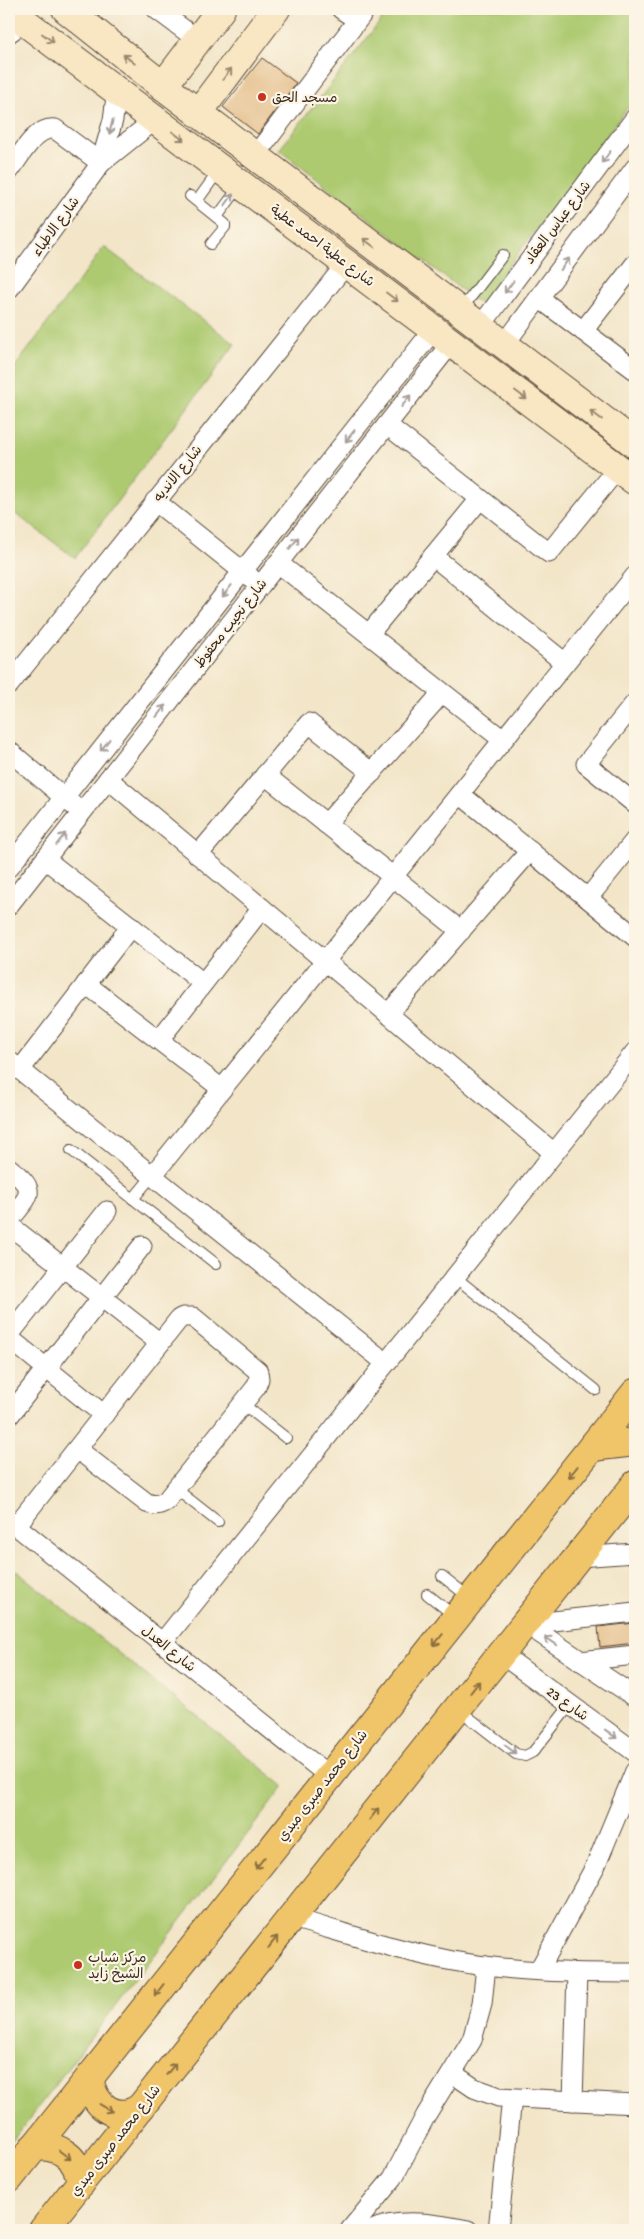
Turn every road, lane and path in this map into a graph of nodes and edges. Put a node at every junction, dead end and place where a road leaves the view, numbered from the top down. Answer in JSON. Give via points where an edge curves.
{"nodes":[{"id":1,"x":66,"y":9,"type":"edge"},
{"id":2,"x":156,"y":9,"type":"edge"},
{"id":3,"x":276,"y":9,"type":"edge"},
{"id":4,"x":341,"y":9,"type":"edge"},
{"id":5,"x":221,"y":10,"type":"edge"},
{"id":6,"x":361,"y":15,"type":"edge"},
{"id":7,"x":14,"y":21,"type":"edge"},
{"id":8,"x":102,"y":37,"type":"junction"},
{"id":9,"x":254,"y":38,"type":"junction"},
{"id":10,"x":198,"y":40,"type":"junction"},
{"id":11,"x":77,"y":60,"type":"junction"},
{"id":12,"x":163,"y":86,"type":"junction"},
{"id":13,"x":117,"y":90,"type":"junction"},
{"id":14,"x":198,"y":113,"type":"junction"},
{"id":15,"x":635,"y":118,"type":"edge"},
{"id":16,"x":156,"y":119,"type":"junction"},
{"id":17,"x":255,"y":156,"type":"junction"},
{"id":18,"x":101,"y":163,"type":"junction"},
{"id":19,"x":635,"y":169,"type":"edge"},
{"id":20,"x":9,"y":172,"type":"edge"},
{"id":21,"x":231,"y":176,"type":"junction"},
{"id":22,"x":316,"y":202,"type":"junction"},
{"id":23,"x":217,"y":217,"type":"junction"},
{"id":24,"x":299,"y":227,"type":"junction"},
{"id":25,"x":211,"y":244,"type":"dead end"},
{"id":26,"x":503,"y":255,"type":"dead end"},
{"id":27,"x":347,"y":263,"type":"junction"},
{"id":28,"x":635,"y":264,"type":"edge"},
{"id":29,"x":15,"y":267,"type":"edge"},
{"id":30,"x":9,"y":288,"type":"edge"},
{"id":31,"x":539,"y":298,"type":"junction"},
{"id":32,"x":470,"y":319,"type":"junction"},
{"id":33,"x":583,"y":331,"type":"junction"},
{"id":34,"x":443,"y":336,"type":"junction"},
{"id":35,"x":504,"y":345,"type":"junction"},
{"id":36,"x":635,"y":370,"type":"edge"},
{"id":37,"x":387,"y":425,"type":"junction"},
{"id":38,"x":635,"y":444,"type":"edge"},
{"id":39,"x":627,"y":475,"type":"edge"},
{"id":40,"x":480,"y":499,"type":"junction"},
{"id":41,"x":155,"y":501,"type":"junction"},
{"id":42,"x":433,"y":556,"type":"junction"},
{"id":43,"x":278,"y":563,"type":"junction"},
{"id":44,"x":242,"y":572,"type":"junction"},
{"id":45,"x":635,"y":576,"type":"edge"},
{"id":46,"x":260,"y":586,"type":"junction"},
{"id":47,"x":369,"y":634,"type":"junction"},
{"id":48,"x":565,"y":663,"type":"junction"},
{"id":49,"x":9,"y":685,"type":"edge"},
{"id":50,"x":442,"y":693,"type":"junction"},
{"id":51,"x":635,"y":703,"type":"edge"},
{"id":52,"x":503,"y":740,"type":"junction"},
{"id":53,"x":9,"y":751,"type":"edge"},
{"id":54,"x":372,"y":773,"type":"junction"},
{"id":55,"x":265,"y":775,"type":"junction"},
{"id":56,"x":108,"y":779,"type":"junction"},
{"id":57,"x":460,"y":794,"type":"junction"},
{"id":58,"x":64,"y":797,"type":"junction"},
{"id":59,"x":635,"y":804,"type":"edge"},
{"id":60,"x":81,"y":812,"type":"junction"},
{"id":61,"x":326,"y":824,"type":"junction"},
{"id":62,"x":635,"y":840,"type":"edge"},
{"id":63,"x":530,"y":851,"type":"junction"},
{"id":64,"x":198,"y":855,"type":"junction"},
{"id":65,"x":45,"y":859,"type":"junction"},
{"id":66,"x":9,"y":867,"type":"edge"},
{"id":67,"x":393,"y":877,"type":"junction"},
{"id":68,"x":588,"y":898,"type":"junction"},
{"id":69,"x":9,"y":905,"type":"edge"},
{"id":70,"x":262,"y":908,"type":"junction"},
{"id":71,"x":131,"y":926,"type":"junction"},
{"id":72,"x":461,"y":931,"type":"junction"},
{"id":73,"x":635,"y":936,"type":"edge"},
{"id":74,"x":325,"y":961,"type":"junction"},
{"id":75,"x":203,"y":983,"type":"junction"},
{"id":76,"x":86,"y":984,"type":"junction"},
{"id":77,"x":388,"y":1014,"type":"junction"},
{"id":78,"x":159,"y":1040,"type":"junction"},
{"id":79,"x":635,"y":1052,"type":"edge"},
{"id":80,"x":14,"y":1066,"type":"edge"},
{"id":81,"x":222,"y":1090,"type":"junction"},
{"id":82,"x":71,"y":1150,"type":"dead end"},
{"id":83,"x":554,"y":1153,"type":"junction"},
{"id":84,"x":9,"y":1168,"type":"edge"},
{"id":85,"x":152,"y":1176,"type":"junction"},
{"id":86,"x":133,"y":1199,"type":"junction"},
{"id":87,"x":107,"y":1211,"type":"dead end"},
{"id":88,"x":9,"y":1220,"type":"edge"},
{"id":89,"x":9,"y":1225,"type":"edge"},
{"id":90,"x":142,"y":1246,"type":"dead end"},
{"id":91,"x":216,"y":1264,"type":"dead end"},
{"id":92,"x":62,"y":1267,"type":"junction"},
{"id":93,"x":455,"y":1277,"type":"junction"},
{"id":94,"x":102,"y":1297,"type":"junction"},
{"id":95,"x":9,"y":1336,"type":"edge"},
{"id":96,"x":160,"y":1343,"type":"junction"},
{"id":97,"x":386,"y":1363,"type":"junction"},
{"id":98,"x":46,"y":1368,"type":"junction"},
{"id":99,"x":596,"y":1390,"type":"dead end"},
{"id":100,"x":635,"y":1393,"type":"edge"},
{"id":101,"x":243,"y":1404,"type":"junction"},
{"id":102,"x":104,"y":1415,"type":"junction"},
{"id":103,"x":9,"y":1416,"type":"edge"},
{"id":104,"x":286,"y":1438,"type":"dead end"},
{"id":105,"x":635,"y":1442,"type":"edge"},
{"id":106,"x":592,"y":1447,"type":"junction"},
{"id":107,"x":77,"y":1449,"type":"junction"},
{"id":108,"x":635,"y":1485,"type":"edge"},
{"id":109,"x":176,"y":1489,"type":"junction"},
{"id":110,"x":625,"y":1510,"type":"edge"},
{"id":111,"x":218,"y":1522,"type":"dead end"},
{"id":112,"x":13,"y":1523,"type":"edge"},
{"id":113,"x":635,"y":1553,"type":"edge"},
{"id":114,"x":578,"y":1557,"type":"junction"},
{"id":115,"x":442,"y":1576,"type":"dead end"},
{"id":116,"x":427,"y":1594,"type":"dead end"},
{"id":117,"x":463,"y":1608,"type":"junction"},
{"id":118,"x":635,"y":1612,"type":"edge"},
{"id":119,"x":526,"y":1624,"type":"junction"},
{"id":120,"x":162,"y":1642,"type":"junction"},
{"id":121,"x":501,"y":1654,"type":"junction"},
{"id":122,"x":635,"y":1655,"type":"edge"},
{"id":123,"x":580,"y":1661,"type":"junction"},
{"id":124,"x":635,"y":1697,"type":"edge"},
{"id":125,"x":571,"y":1704,"type":"junction"},
{"id":126,"x":457,"y":1709,"type":"junction"},
{"id":127,"x":635,"y":1752,"type":"edge"},
{"id":128,"x":635,"y":1771,"type":"edge"},
{"id":129,"x":329,"y":1776,"type":"junction"},
{"id":130,"x":292,"y":1918,"type":"junction"},
{"id":131,"x":486,"y":1966,"type":"junction"},
{"id":132,"x":539,"y":1970,"type":"junction"},
{"id":133,"x":577,"y":1973,"type":"junction"},
{"id":134,"x":635,"y":1973,"type":"edge"},
{"id":135,"x":452,"y":2073,"type":"junction"},
{"id":136,"x":90,"y":2077,"type":"junction"},
{"id":137,"x":512,"y":2098,"type":"junction"},
{"id":138,"x":573,"y":2101,"type":"junction"},
{"id":139,"x":635,"y":2104,"type":"edge"},
{"id":140,"x":141,"y":2107,"type":"junction"},
{"id":141,"x":34,"y":2147,"type":"junction"},
{"id":142,"x":9,"y":2178,"type":"edge"},
{"id":143,"x":81,"y":2183,"type":"junction"},
{"id":144,"x":358,"y":2229,"type":"edge"},
{"id":145,"x":43,"y":2230,"type":"edge"},
{"id":146,"x":468,"y":2230,"type":"edge"},
{"id":147,"x":498,"y":2230,"type":"edge"}],
"edges":[{"from":1,"to":8,"type":"street"},
{"from":2,"to":10,"type":"street"},
{"from":3,"to":9,"type":"street"},
{"from":4,"to":6,"type":"street"},
{"from":5,"to":9,"type":"street"},
{"from":5,"to":10,"type":"street"},
{"from":6,"to":17,"type":"street"},
{"from":7,"to":11,"type":"street","name":"شارع عطية احمد عطية","one_way":true},
{"from":8,"to":11,"type":"street"},
{"from":12,"to":8,"type":"street","one_way":true},
{"from":14,"to":9,"type":"street","one_way":true},
{"from":10,"to":12,"type":"street"},
{"from":11,"to":13,"type":"street","name":"شارع عطية احمد عطية"},
{"from":12,"to":14,"type":"street"},
{"from":13,"to":16,"type":"street","name":"شارع عطية احمد عطية"},
{"from":13,"to":18,"type":"street","name":"شارع الاطباء","one_way":true,"via":[[112,127]]},
{"from":14,"to":17,"type":"street"},
{"from":15,"to":32,"type":"street","name":"شارع عباس العقاد","one_way":true},
{"from":16,"to":18,"type":"street","name":"شارع الاطباء"},
{"from":16,"to":21,"type":"street","name":"شارع عطية احمد عطية","one_way":true},
{"from":17,"to":22,"type":"street"},
{"from":18,"to":20,"type":"street","via":[[55,129],[46,129],[38,133]]},
{"from":18,"to":29,"type":"street","name":"شارع الاطباء"},
{"from":31,"to":19,"type":"street","one_way":true},
{"from":23,"to":21,"type":"lane","one_way":true},
{"from":21,"to":23,"type":"lane","via":[[193,199]]},
{"from":21,"to":24,"type":"street","name":"شارع عطية احمد عطية"},
{"from":22,"to":24,"type":"street"},
{"from":32,"to":22,"type":"street","one_way":true},
{"from":23,"to":25,"type":"lane","via":[[225,227]]},
{"from":24,"to":27,"type":"street","name":"شارع عطية احمد عطية"},
{"from":26,"to":32,"type":"lane"},
{"from":27,"to":34,"type":"street","name":"شارع عطية احمد عطية","one_way":true},
{"from":27,"to":41,"type":"street","name":"شارع الانديه"},
{"from":28,"to":33,"type":"street"},
{"from":29,"to":30,"type":"street","name":"شارع الاطباء"},
{"from":31,"to":33,"type":"street"},
{"from":31,"to":35,"type":"street"},
{"from":32,"to":35,"type":"street"},
{"from":33,"to":36,"type":"street"},
{"from":37,"to":34,"type":"street","name":"شارع نجيب محفوظ","one_way":true},
{"from":34,"to":39,"type":"street","name":"شارع عطية احمد عطية","one_way":true},
{"from":34,"to":44,"type":"street","name":"شارع نجيب محفوظ","one_way":true},
{"from":38,"to":35,"type":"street","one_way":true},
{"from":37,"to":40,"type":"street"},
{"from":43,"to":37,"type":"street","name":"شارع نجيب محفوظ","one_way":true},
{"from":39,"to":40,"type":"street","via":[[549,553]]},
{"from":40,"to":42,"type":"street"},
{"from":41,"to":44,"type":"street"},
{"from":41,"to":49,"type":"street","name":"شارع الانديه"},
{"from":42,"to":47,"type":"street"},
{"from":42,"to":48,"type":"street"},
{"from":43,"to":46,"type":"street","name":"شارع نجيب محفوظ"},
{"from":43,"to":47,"type":"street"},
{"from":44,"to":46,"type":"street"},
{"from":44,"to":58,"type":"street","name":"شارع نجيب محفوظ","one_way":true},
{"from":45,"to":48,"type":"street"},
{"from":56,"to":46,"type":"street","name":"شارع نجيب محفوظ","one_way":true},
{"from":47,"to":50,"type":"street"},
{"from":48,"to":52,"type":"street"},
{"from":50,"to":52,"type":"street"},
{"from":50,"to":54,"type":"street"},
{"from":51,"to":59,"type":"street","via":[[586,764]]},
{"from":52,"to":57,"type":"street"},
{"from":53,"to":58,"type":"street"},
{"from":54,"to":55,"type":"street","via":[[309,723]]},
{"from":54,"to":61,"type":"street"},
{"from":55,"to":61,"type":"street"},
{"from":55,"to":64,"type":"street"},
{"from":56,"to":60,"type":"street","name":"شارع نجيب محفوظ"},
{"from":56,"to":64,"type":"street"},
{"from":57,"to":63,"type":"street"},
{"from":57,"to":67,"type":"street"},
{"from":58,"to":60,"type":"street"},
{"from":58,"to":66,"type":"street","name":"شارع نجيب محفوظ"},
{"from":65,"to":60,"type":"street","name":"شارع نجيب محفوظ","one_way":true},
{"from":61,"to":67,"type":"street"},
{"from":62,"to":68,"type":"street"},
{"from":63,"to":68,"type":"street"},
{"from":63,"to":72,"type":"street"},
{"from":64,"to":70,"type":"street"},
{"from":65,"to":69,"type":"street","name":"شارع نجيب محفوظ"},
{"from":65,"to":71,"type":"street"},
{"from":67,"to":72,"type":"street"},
{"from":67,"to":74,"type":"street"},
{"from":68,"to":73,"type":"street"},
{"from":70,"to":74,"type":"street"},
{"from":70,"to":75,"type":"street"},
{"from":71,"to":75,"type":"street"},
{"from":71,"to":76,"type":"street"},
{"from":72,"to":77,"type":"street"},
{"from":74,"to":77,"type":"street"},
{"from":74,"to":81,"type":"street"},
{"from":75,"to":78,"type":"street"},
{"from":76,"to":78,"type":"street"},
{"from":76,"to":80,"type":"street"},
{"from":77,"to":83,"type":"street"},
{"from":78,"to":81,"type":"street"},
{"from":79,"to":83,"type":"street"},
{"from":80,"to":85,"type":"street"},
{"from":81,"to":85,"type":"street"},
{"from":82,"to":86,"type":"lane"},
{"from":83,"to":93,"type":"street"},
{"from":84,"to":88,"type":"street","via":[[25,1181],[29,1194]]},
{"from":85,"to":86,"type":"lane"},
{"from":85,"to":97,"type":"street"},
{"from":86,"to":91,"type":"lane"},
{"from":87,"to":92,"type":"street"},
{"from":89,"to":92,"type":"street"},
{"from":90,"to":94,"type":"street"},
{"from":92,"to":94,"type":"street"},
{"from":92,"to":95,"type":"street"},
{"from":93,"to":97,"type":"street"},
{"from":93,"to":99,"type":"lane"},
{"from":94,"to":96,"type":"street"},
{"from":94,"to":98,"type":"street"},
{"from":95,"to":98,"type":"street"},
{"from":96,"to":101,"type":"street","via":[[179,1318],[188,1316],[197,1320],[258,1371],[258,1383]]},
{"from":96,"to":102,"type":"street"},
{"from":97,"to":120,"type":"street"},
{"from":98,"to":102,"type":"street"},
{"from":98,"to":103,"type":"street"},
{"from":100,"to":106,"type":"main road","name":"شارع محمد صبرى مبدي"},
{"from":101,"to":104,"type":"lane"},
{"from":101,"to":109,"type":"street"},
{"from":102,"to":107,"type":"street"},
{"from":105,"to":106,"type":"main road"},
{"from":106,"to":117,"type":"main road","name":"شارع محمد صبرى مبدي","one_way":true},
{"from":107,"to":109,"type":"street","via":[[152,1505],[162,1504]]},
{"from":107,"to":112,"type":"street"},
{"from":108,"to":110,"type":"main road","name":"شارع محمد صبرى مبدي"},
{"from":109,"to":111,"type":"lane"},
{"from":110,"to":114,"type":"main road","name":"شارع محمد صبرى مبدي"},
{"from":112,"to":120,"type":"street","name":"شارع العدل"},
{"from":113,"to":114,"type":"street"},
{"from":114,"to":119,"type":"main road","name":"شارع محمد صبرى مبدي"},
{"from":115,"to":117,"type":"lane"},
{"from":116,"to":117,"type":"lane"},
{"from":117,"to":129,"type":"main road","name":"شارع محمد صبرى مبدي","one_way":true},
{"from":118,"to":119,"type":"street"},
{"from":119,"to":121,"type":"main road","name":"شارع محمد صبرى مبدي"},
{"from":123,"to":119,"type":"street","one_way":true},
{"from":120,"to":129,"type":"street","name":"شارع العدل"},
{"from":121,"to":125,"type":"street","name":"شارع 23"},
{"from":126,"to":121,"type":"main road","name":"شارع محمد صبرى مبدي","one_way":true},
{"from":122,"to":123,"type":"street"},
{"from":123,"to":124,"type":"street"},
{"from":126,"to":125,"type":"lane","one_way":true,"via":[[516,1754],[526,1756],[533,1752]]},
{"from":125,"to":127,"type":"street","name":"شارع 23","one_way":true},
{"from":130,"to":126,"type":"main road","name":"شارع محمد صبرى مبدي","one_way":true},
{"from":128,"to":132,"type":"street","via":[[596,1865]]},
{"from":129,"to":136,"type":"main road","name":"شارع محمد صبرى مبدي","one_way":true},
{"from":130,"to":131,"type":"street","via":[[424,1955]]},
{"from":140,"to":130,"type":"main road","name":"شارع محمد صبرى مبدي","one_way":true},
{"from":131,"to":132,"type":"street"},
{"from":131,"to":135,"type":"street","via":[[482,2004],[472,2040]]},
{"from":132,"to":133,"type":"street"},
{"from":133,"to":134,"type":"street"},
{"from":133,"to":138,"type":"street"},
{"from":135,"to":137,"type":"street","via":[[462,2082],[486,2093]]},
{"from":135,"to":144,"type":"street","via":[[393,2178]]},
{"from":136,"to":140,"type":"main road","one_way":true,"via":[[93,2095],[106,2110],[124,2114]]},
{"from":136,"to":141,"type":"main road","name":"شارع محمد صبرى مبدي"},
{"from":137,"to":138,"type":"street"},
{"from":137,"to":147,"type":"street"},
{"from":138,"to":139,"type":"street"},
{"from":140,"to":143,"type":"main road","name":"شارع محمد صبرى مبدي"},
{"from":141,"to":142,"type":"main road","name":"شارع محمد صبرى مبدي"},
{"from":141,"to":143,"type":"main road","one_way":true,"via":[[62,2151],[76,2165]]},
{"from":143,"to":145,"type":"main road","name":"شارع محمد صبرى مبدي"},
{"from":144,"to":146,"type":"street","via":[[399,2223]]}]}
